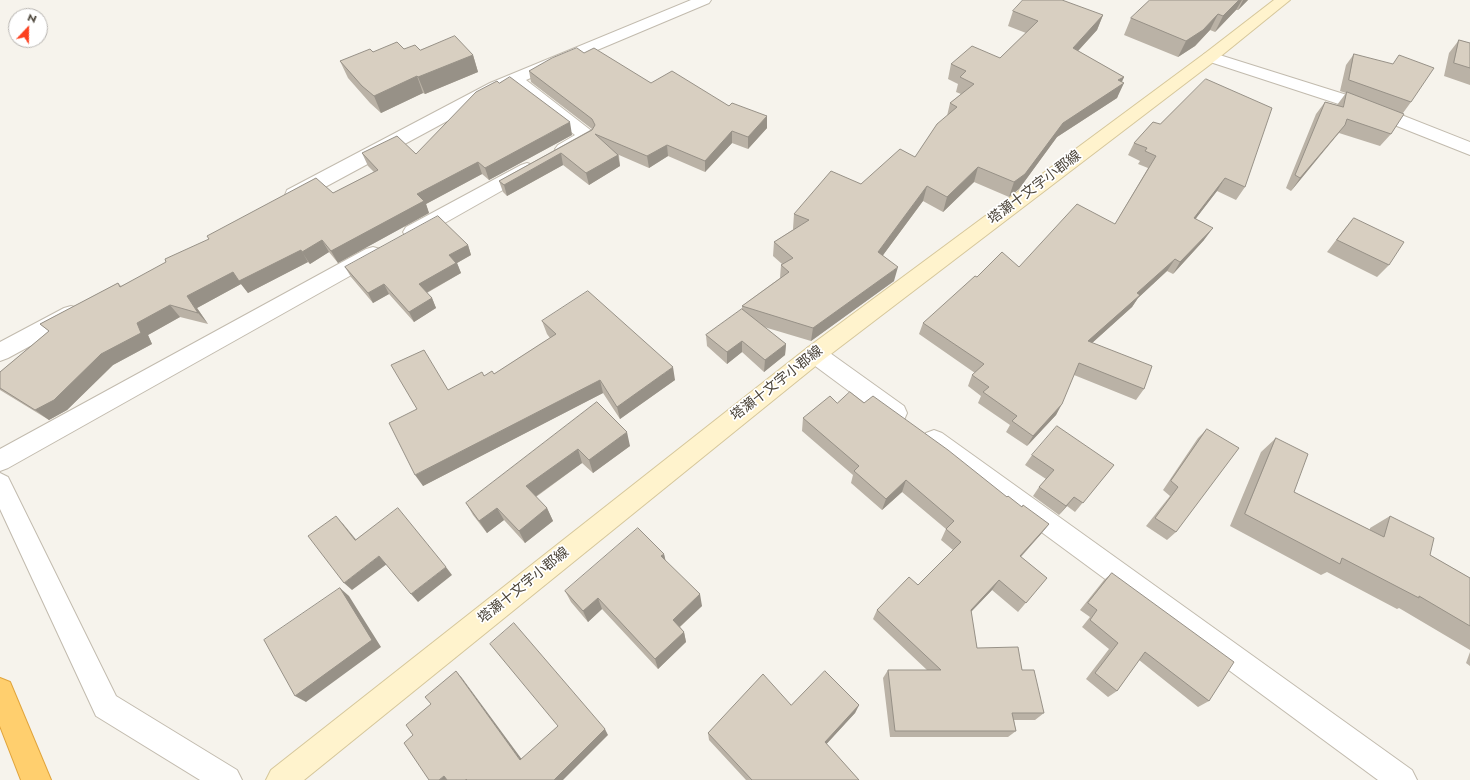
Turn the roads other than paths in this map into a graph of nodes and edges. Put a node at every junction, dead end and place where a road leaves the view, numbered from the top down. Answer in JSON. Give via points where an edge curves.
{"nodes":[{"id":1,"x":704,"y":0,"type":"edge"},
{"id":2,"x":1283,"y":0,"type":"edge"},
{"id":3,"x":1210,"y":57,"type":"junction"},
{"id":4,"x":515,"y":80,"type":"junction"},
{"id":5,"x":1470,"y":149,"type":"edge"},
{"id":6,"x":279,"y":203,"type":"edge"},
{"id":7,"x":84,"y":307,"type":"edge"},
{"id":8,"x":0,"y":352,"type":"edge"},
{"id":9,"x":815,"y":354,"type":"junction"},
{"id":10,"x":0,"y":461,"type":"edge"},
{"id":11,"x":0,"y":484,"type":"edge"},
{"id":12,"x":0,"y":692,"type":"edge"},
{"id":13,"x":36,"y":780,"type":"edge"},
{"id":14,"x":227,"y":780,"type":"edge"},
{"id":15,"x":281,"y":780,"type":"edge"},
{"id":16,"x":1402,"y":780,"type":"edge"}],
"edges":[{"from":1,"to":4,"type":"street"},
{"from":2,"to":3,"type":"main road","name":"塔瀬十文字小郡線"},
{"from":3,"to":5,"type":"street","via":[[1360,105]]},
{"from":3,"to":9,"type":"main road","name":"塔瀬十文字小郡線"},
{"from":4,"to":6,"type":"street","via":[[496,87]]},
{"from":4,"to":10,"type":"street","via":[[587,136]]},
{"from":7,"to":8,"type":"street"},
{"from":9,"to":15,"type":"main road","name":"塔瀬十文字小郡線"},
{"from":9,"to":16,"type":"street"},
{"from":11,"to":14,"type":"street","via":[[106,706]]},
{"from":12,"to":13,"type":"highway"}]}
